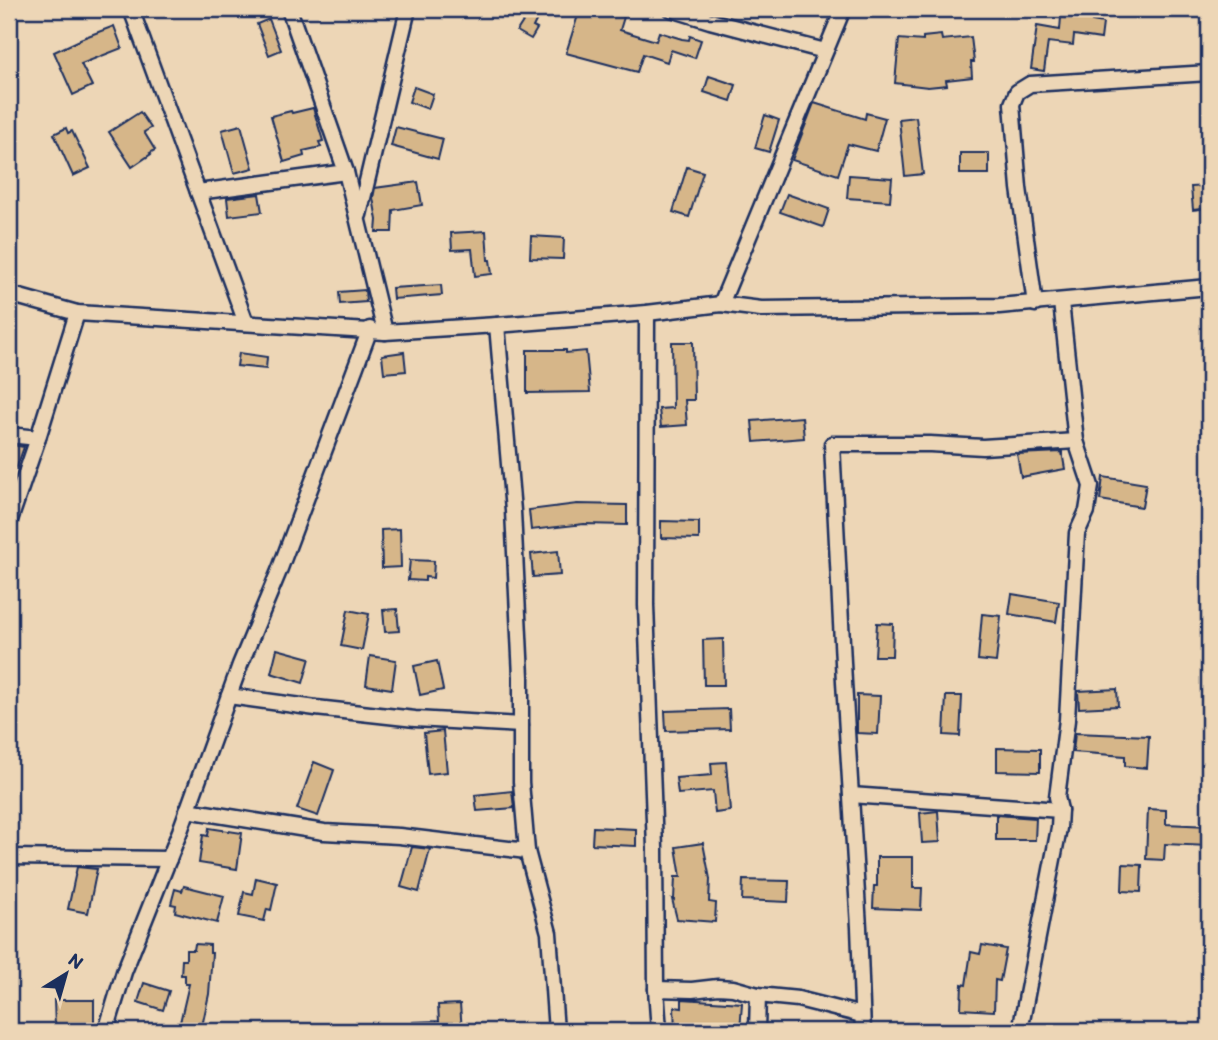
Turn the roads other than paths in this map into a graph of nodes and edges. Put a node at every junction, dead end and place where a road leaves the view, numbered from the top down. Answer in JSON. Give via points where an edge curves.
{"nodes":[{"id":1,"x":131,"y":9,"type":"edge"},
{"id":2,"x":289,"y":9,"type":"edge"},
{"id":3,"x":408,"y":9,"type":"edge"},
{"id":4,"x":671,"y":9,"type":"edge"},
{"id":5,"x":843,"y":9,"type":"edge"},
{"id":6,"x":825,"y":51,"type":"junction"},
{"id":7,"x":1209,"y":73,"type":"edge"},
{"id":8,"x":346,"y":173,"type":"junction"},
{"id":9,"x":198,"y":192,"type":"junction"},
{"id":10,"x":358,"y":219,"type":"junction"},
{"id":11,"x":1209,"y":287,"type":"edge"},
{"id":12,"x":9,"y":294,"type":"edge"},
{"id":13,"x":1061,"y":302,"type":"junction"},
{"id":14,"x":721,"y":304,"type":"junction"},
{"id":15,"x":1035,"y":304,"type":"junction"},
{"id":16,"x":77,"y":313,"type":"junction"},
{"id":17,"x":648,"y":313,"type":"junction"},
{"id":18,"x":246,"y":323,"type":"junction"},
{"id":19,"x":497,"y":325,"type":"junction"},
{"id":20,"x":370,"y":329,"type":"junction"},
{"id":21,"x":385,"y":332,"type":"junction"},
{"id":22,"x":9,"y":435,"type":"edge"},
{"id":23,"x":38,"y":438,"type":"junction"},
{"id":24,"x":1076,"y":442,"type":"junction"},
{"id":25,"x":9,"y":523,"type":"edge"},
{"id":26,"x":229,"y":696,"type":"junction"},
{"id":27,"x":521,"y":725,"type":"junction"},
{"id":28,"x":851,"y":795,"type":"junction"},
{"id":29,"x":187,"y":810,"type":"junction"},
{"id":30,"x":1060,"y":810,"type":"junction"},
{"id":31,"x":527,"y":851,"type":"junction"},
{"id":32,"x":9,"y":857,"type":"edge"},
{"id":33,"x":169,"y":859,"type":"junction"},
{"id":34,"x":656,"y":989,"type":"junction"},
{"id":35,"x":758,"y":995,"type":"junction"},
{"id":36,"x":862,"y":1015,"type":"junction"},
{"id":37,"x":106,"y":1031,"type":"edge"},
{"id":38,"x":556,"y":1031,"type":"edge"},
{"id":39,"x":659,"y":1031,"type":"edge"},
{"id":40,"x":757,"y":1031,"type":"edge"},
{"id":41,"x":863,"y":1031,"type":"edge"},
{"id":42,"x":1020,"y":1031,"type":"edge"}],
"edges":[{"from":1,"to":9,"type":"street"},
{"from":2,"to":8,"type":"street"},
{"from":3,"to":10,"type":"street"},
{"from":4,"to":6,"type":"street"},
{"from":5,"to":6,"type":"street"},
{"from":6,"to":14,"type":"street"},
{"from":7,"to":15,"type":"street","via":[[1030,85],[1017,92],[1012,104],[1013,134]]},
{"from":8,"to":9,"type":"street"},
{"from":8,"to":10,"type":"street"},
{"from":9,"to":18,"type":"street"},
{"from":10,"to":21,"type":"street"},
{"from":11,"to":13,"type":"street"},
{"from":12,"to":16,"type":"street"},
{"from":13,"to":15,"type":"street"},
{"from":13,"to":24,"type":"street"},
{"from":14,"to":15,"type":"street","via":[[761,309]]},
{"from":14,"to":17,"type":"street"},
{"from":16,"to":18,"type":"street"},
{"from":16,"to":23,"type":"street"},
{"from":17,"to":19,"type":"street"},
{"from":17,"to":34,"type":"street","via":[[646,606]]},
{"from":18,"to":20,"type":"street"},
{"from":19,"to":21,"type":"street"},
{"from":19,"to":27,"type":"street","via":[[513,511]]},
{"from":20,"to":21,"type":"street"},
{"from":20,"to":26,"type":"street"},
{"from":22,"to":23,"type":"street"},
{"from":23,"to":25,"type":"street"},
{"from":24,"to":28,"type":"street","via":[[984,447],[832,444]]},
{"from":24,"to":30,"type":"street","via":[[1091,486],[1077,533],[1067,720],[1057,797]]},
{"from":26,"to":27,"type":"street","via":[[415,719]]},
{"from":26,"to":29,"type":"street"},
{"from":27,"to":31,"type":"street"},
{"from":28,"to":30,"type":"street"},
{"from":28,"to":36,"type":"street"},
{"from":29,"to":31,"type":"street","via":[[324,832]]},
{"from":29,"to":33,"type":"street"},
{"from":30,"to":42,"type":"street"},
{"from":31,"to":38,"type":"street","via":[[549,933]]},
{"from":32,"to":33,"type":"street"},
{"from":33,"to":37,"type":"street"},
{"from":34,"to":35,"type":"street","via":[[718,987]]},
{"from":34,"to":39,"type":"street"},
{"from":35,"to":36,"type":"street","via":[[798,999]]},
{"from":35,"to":40,"type":"street"},
{"from":36,"to":41,"type":"street"}]}
